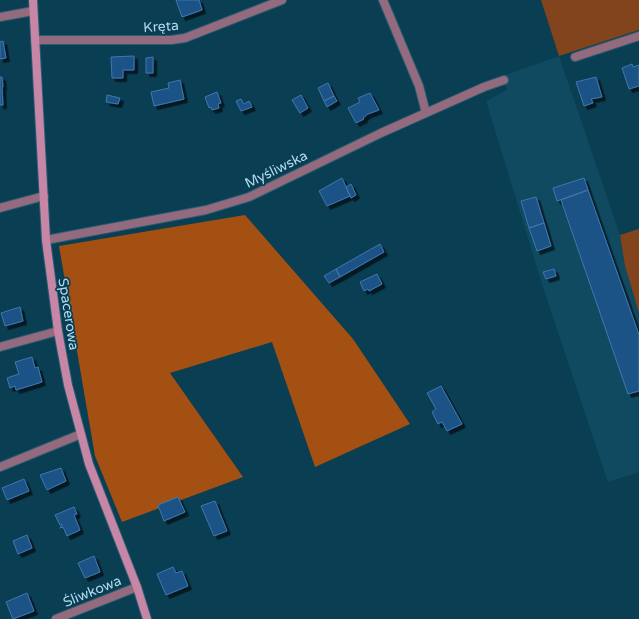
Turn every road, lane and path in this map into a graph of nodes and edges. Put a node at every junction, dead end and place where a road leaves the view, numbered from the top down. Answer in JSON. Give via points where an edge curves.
{"nodes":[{"id":1,"x":33,"y":0,"type":"edge"},
{"id":2,"x":282,"y":0,"type":"edge"},
{"id":3,"x":384,"y":0,"type":"edge"},
{"id":4,"x":33,"y":11,"type":"junction"},
{"id":5,"x":0,"y":17,"type":"edge"},
{"id":6,"x":639,"y":36,"type":"edge"},
{"id":7,"x":35,"y":40,"type":"junction"},
{"id":8,"x":575,"y":57,"type":"dead end"},
{"id":9,"x":504,"y":80,"type":"dead end"},
{"id":10,"x":426,"y":113,"type":"junction"},
{"id":11,"x":44,"y":196,"type":"junction"},
{"id":12,"x":0,"y":208,"type":"edge"},
{"id":13,"x":46,"y":240,"type":"junction"},
{"id":14,"x":58,"y":331,"type":"junction"},
{"id":15,"x":0,"y":347,"type":"edge"},
{"id":16,"x":81,"y":434,"type":"junction"},
{"id":17,"x":0,"y":467,"type":"edge"},
{"id":18,"x":137,"y":587,"type":"junction"},
{"id":19,"x":56,"y":619,"type":"edge"},
{"id":20,"x":147,"y":619,"type":"edge"}],
"edges":[{"from":1,"to":4,"type":"street","name":"Spacerowa"},
{"from":2,"to":7,"type":"street","name":"Kręta","via":[[185,38]]},
{"from":3,"to":10,"type":"street","via":[[419,86]]},
{"from":4,"to":5,"type":"street"},
{"from":4,"to":7,"type":"street","name":"Spacerowa"},
{"from":6,"to":8,"type":"street"},
{"from":7,"to":11,"type":"street","name":"Spacerowa"},
{"from":9,"to":10,"type":"street","name":"Myśliwska","via":[[484,86]]},
{"from":10,"to":13,"type":"street","name":"Myśliwska","via":[[249,197],[206,210]]},
{"from":11,"to":12,"type":"street"},
{"from":11,"to":13,"type":"street","name":"Spacerowa"},
{"from":13,"to":14,"type":"street","name":"Spacerowa"},
{"from":14,"to":15,"type":"street"},
{"from":14,"to":16,"type":"street","name":"Spacerowa","via":[[68,385]]},
{"from":16,"to":17,"type":"street"},
{"from":16,"to":18,"type":"street","name":"Spacerowa","via":[[89,464]]},
{"from":18,"to":19,"type":"street","name":"Śliwkowa"},
{"from":18,"to":20,"type":"street","name":"Spacerowa"}]}
